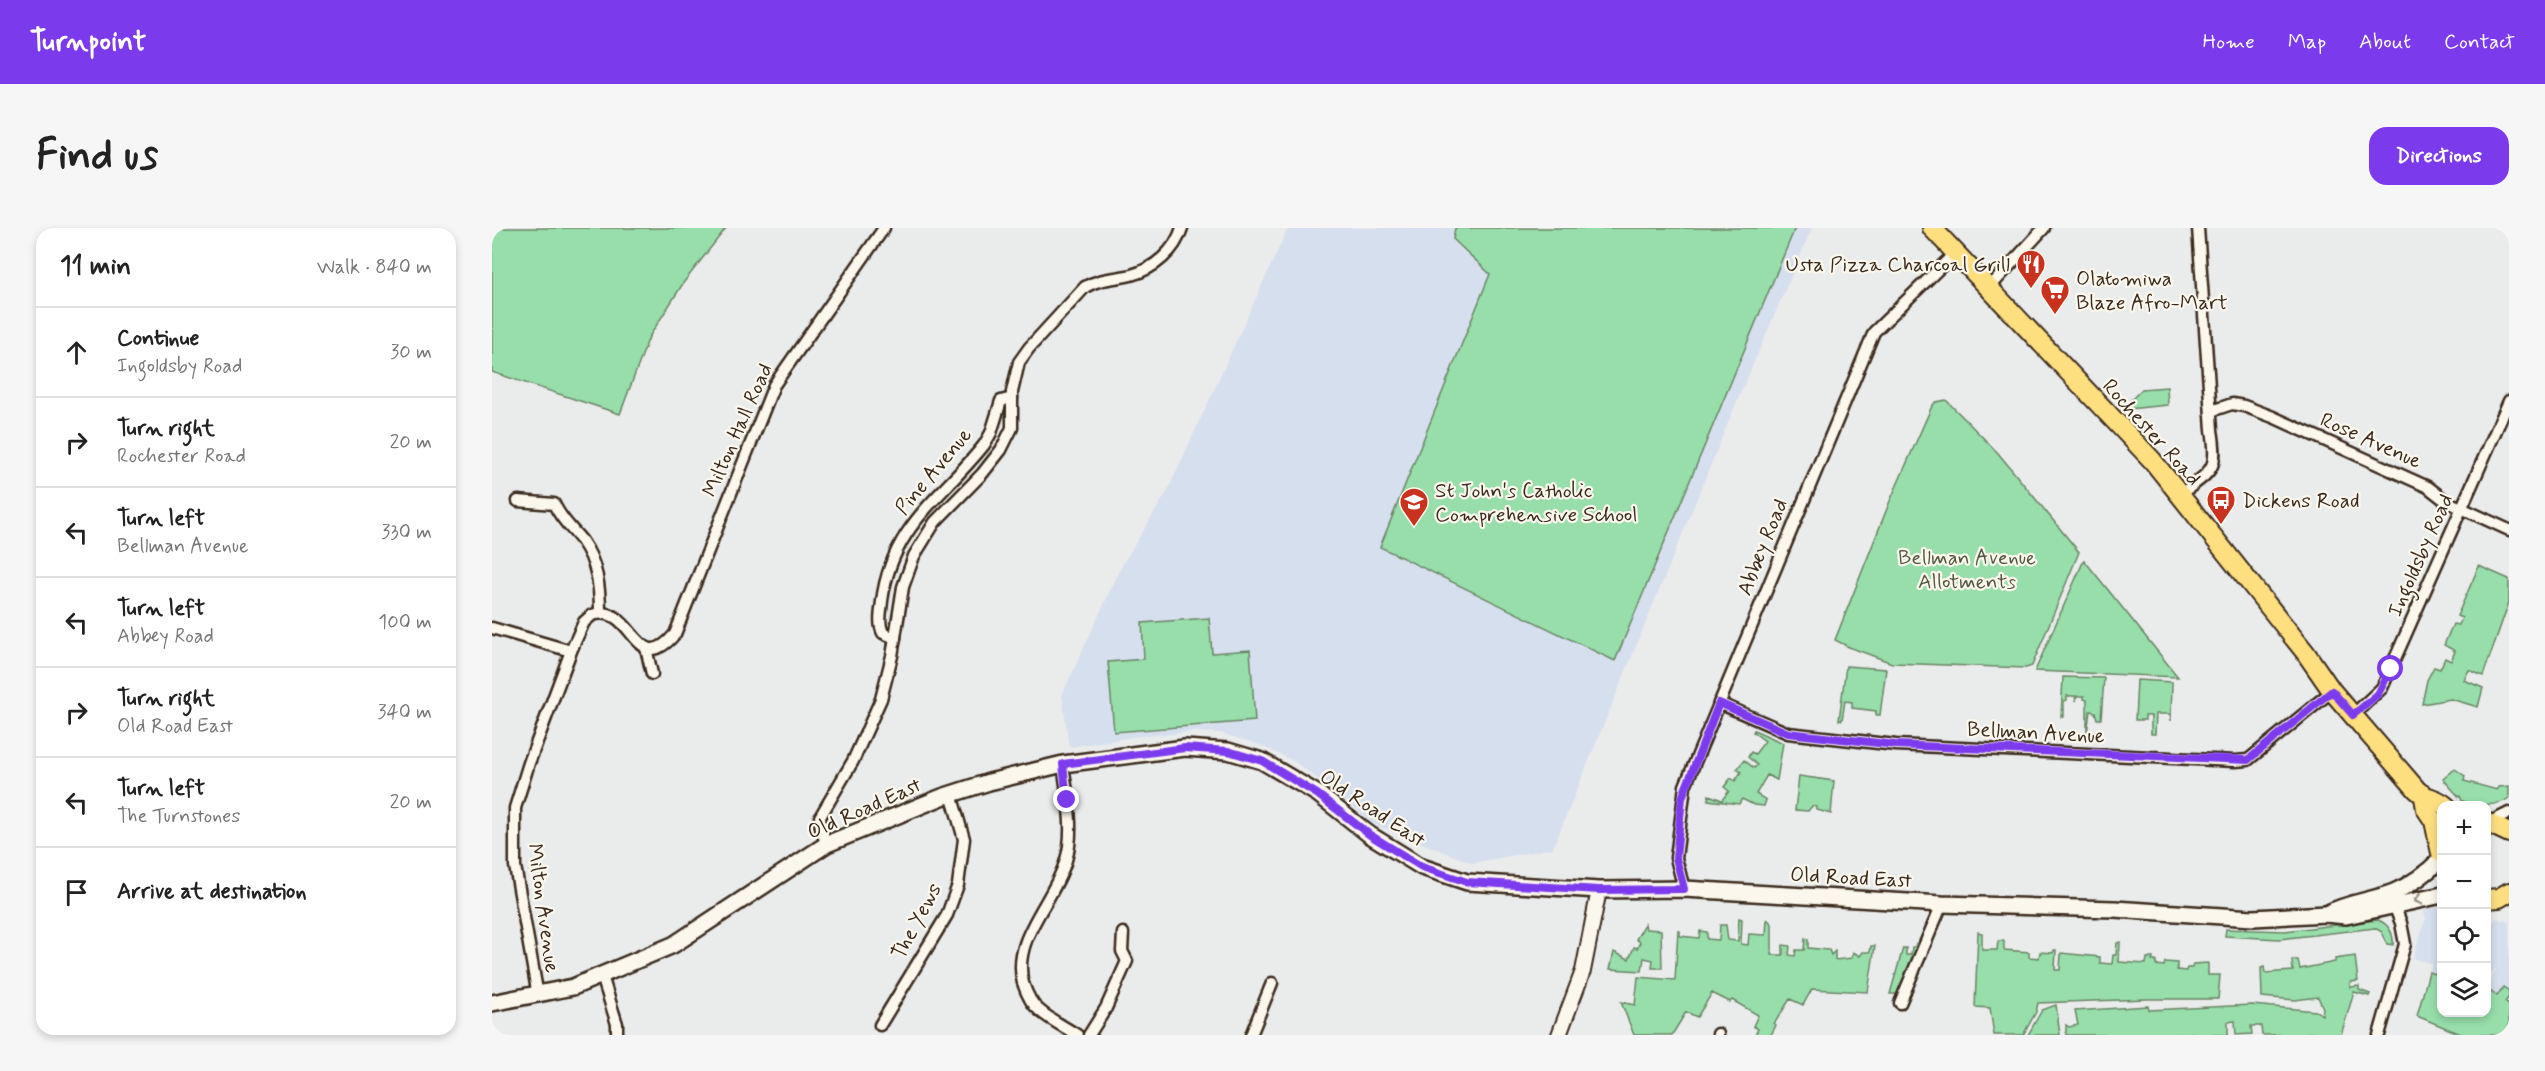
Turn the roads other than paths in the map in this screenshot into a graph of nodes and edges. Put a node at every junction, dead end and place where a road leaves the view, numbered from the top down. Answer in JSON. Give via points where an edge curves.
{"nodes":[{"id":1,"x":884,"y":228,"type":"edge"},
{"id":2,"x":1182,"y":228,"type":"edge"},
{"id":3,"x":1932,"y":228,"type":"edge"},
{"id":4,"x":2044,"y":228,"type":"edge"},
{"id":5,"x":2198,"y":228,"type":"edge"},
{"id":6,"x":1956,"y":252,"type":"junction"},
{"id":7,"x":1990,"y":287,"type":"junction"},
{"id":8,"x":1012,"y":398,"type":"junction"},
{"id":9,"x":2509,"y":401,"type":"edge"},
{"id":10,"x":2211,"y":411,"type":"junction"},
{"id":11,"x":2180,"y":495,"type":"junction"},
{"id":12,"x":518,"y":501,"type":"dead end"},
{"id":13,"x":2462,"y":508,"type":"junction"},
{"id":14,"x":2509,"y":530,"type":"edge"},
{"id":15,"x":600,"y":612,"type":"junction"},
{"id":16,"x":492,"y":628,"type":"edge"},
{"id":17,"x":895,"y":638,"type":"junction"},
{"id":18,"x":646,"y":648,"type":"junction"},
{"id":19,"x":571,"y":651,"type":"junction"},
{"id":20,"x":652,"y":674,"type":"dead end"},
{"id":21,"x":2332,"y":691,"type":"junction"},
{"id":22,"x":1719,"y":703,"type":"junction"},
{"id":23,"x":2353,"y":715,"type":"junction"},
{"id":24,"x":1063,"y":764,"type":"junction"},
{"id":25,"x":951,"y":794,"type":"junction"},
{"id":26,"x":2424,"y":797,"type":"junction"},
{"id":27,"x":2440,"y":801,"type":"edge"},
{"id":28,"x":2509,"y":813,"type":"edge"},
{"id":29,"x":2491,"y":822,"type":"edge"},
{"id":30,"x":2491,"y":824,"type":"edge"},
{"id":31,"x":2509,"y":833,"type":"edge"},
{"id":32,"x":827,"y":844,"type":"junction"},
{"id":33,"x":2441,"y":855,"type":"edge"},
{"id":34,"x":2437,"y":861,"type":"edge"},
{"id":35,"x":1684,"y":889,"type":"junction"},
{"id":36,"x":1599,"y":890,"type":"junction"},
{"id":37,"x":2437,"y":896,"type":"edge"},
{"id":38,"x":2392,"y":900,"type":"junction"},
{"id":39,"x":1942,"y":904,"type":"junction"},
{"id":40,"x":1123,"y":933,"type":"dead end"},
{"id":41,"x":602,"y":976,"type":"junction"},
{"id":42,"x":1272,"y":983,"type":"dead end"},
{"id":43,"x":538,"y":996,"type":"junction"},
{"id":44,"x":492,"y":1003,"type":"edge"},
{"id":45,"x":1900,"y":1003,"type":"dead end"},
{"id":46,"x":880,"y":1025,"type":"dead end"},
{"id":47,"x":1563,"y":1033,"type":"edge"},
{"id":48,"x":617,"y":1035,"type":"edge"},
{"id":49,"x":1077,"y":1035,"type":"edge"},
{"id":50,"x":1089,"y":1035,"type":"edge"},
{"id":51,"x":1251,"y":1035,"type":"edge"},
{"id":52,"x":2379,"y":1035,"type":"edge"}],
"edges":[{"from":1,"to":18,"type":"street","name":"Milton Hall Road","via":[[774,385],[675,634],[662,647]]},
{"from":2,"to":8,"type":"street","name":"Pine Avenue","via":[[1173,247],[1149,267],[1131,275],[1098,280],[1081,290],[1022,358],[1015,373]]},
{"from":3,"to":6,"type":"main road","name":"Rochester Road"},
{"from":4,"to":7,"type":"street"},
{"from":5,"to":10,"type":"street"},
{"from":6,"to":7,"type":"main road","name":"Rochester Road"},
{"from":6,"to":22,"type":"street","name":"Abbey Road","via":[[1874,331]]},
{"from":7,"to":11,"type":"main road","name":"Rochester Road"},
{"from":8,"to":17,"type":"street","name":"Pine Avenue","via":[[1011,430],[1001,450],[936,522],[914,556],[903,587]]},
{"from":8,"to":17,"type":"street","name":"Pine Avenue","via":[[1001,401],[984,445],[924,508],[901,543],[884,587],[880,620],[883,633]]},
{"from":9,"to":13,"type":"street","name":"Ingoldsby Road"},
{"from":10,"to":11,"type":"street","via":[[2214,462]]},
{"from":10,"to":13,"type":"street","name":"Rose Avenue","via":[[2237,404],[2273,417],[2422,484]]},
{"from":11,"to":21,"type":"main road","name":"Rochester Road"},
{"from":12,"to":15,"type":"street","via":[[560,504],[564,522],[591,556],[600,588]]},
{"from":13,"to":14,"type":"street","name":"Rose Avenue"},
{"from":13,"to":23,"type":"street","name":"Ingoldsby Road","via":[[2382,688]]},
{"from":15,"to":18,"type":"street","via":[[617,617]]},
{"from":15,"to":19,"type":"street","name":"Milton Avenue","via":[[586,620]]},
{"from":16,"to":19,"type":"street"},
{"from":17,"to":32,"type":"street","name":"Pine Avenue","via":[[876,712],[820,817]]},
{"from":18,"to":20,"type":"street"},
{"from":19,"to":43,"type":"street","name":"Milton Avenue","via":[[515,808],[514,866]]},
{"from":21,"to":22,"type":"street","name":"Bellman Avenue","via":[[2248,760],[2235,761],[1896,745],[1788,733]]},
{"from":21,"to":23,"type":"main road","name":"Rochester Road"},
{"from":22,"to":35,"type":"street","name":"Abbey Road","via":[[1684,790],[1677,862]]},
{"from":23,"to":26,"type":"main road","name":"Rochester Road"},
{"from":24,"to":25,"type":"main road","name":"Old Road East"},
{"from":24,"to":36,"type":"main road","name":"Old Road East","via":[[1185,748],[1228,751],[1262,761],[1422,867],[1467,882]]},
{"from":24,"to":49,"type":"street","via":[[1068,852],[1054,890],[1024,943],[1019,968],[1025,991],[1037,1009]]},
{"from":25,"to":32,"type":"main road","name":"Old Road East"},
{"from":25,"to":46,"type":"street","name":"The Yews","via":[[964,838],[958,885],[947,915]]},
{"from":26,"to":27,"type":"main road","name":"Rochester Road"},
{"from":26,"to":33,"type":"main road","via":[[2434,821]]},
{"from":28,"to":29,"type":"street"},
{"from":30,"to":31,"type":"main road"},
{"from":32,"to":41,"type":"main road","name":"Old Road East","via":[[673,945]]},
{"from":34,"to":38,"type":"main road","name":"Old Road East"},
{"from":35,"to":36,"type":"main road","name":"Old Road East"},
{"from":35,"to":39,"type":"main road","name":"Old Road East"},
{"from":36,"to":47,"type":"street","via":[[1583,971]]},
{"from":37,"to":38,"type":"main road","name":"Old Road East","one_way":true},
{"from":38,"to":39,"type":"main road","name":"Old Road East","via":[[2346,916],[2253,918]]},
{"from":38,"to":52,"type":"street","via":[[2405,944]]},
{"from":39,"to":45,"type":"street"},
{"from":40,"to":50,"type":"street","via":[[1121,950],[1127,961]]},
{"from":41,"to":43,"type":"main road","name":"Old Road East"},
{"from":41,"to":48,"type":"street"},
{"from":42,"to":51,"type":"street"},
{"from":43,"to":44,"type":"main road","name":"Old Road East"}]}
